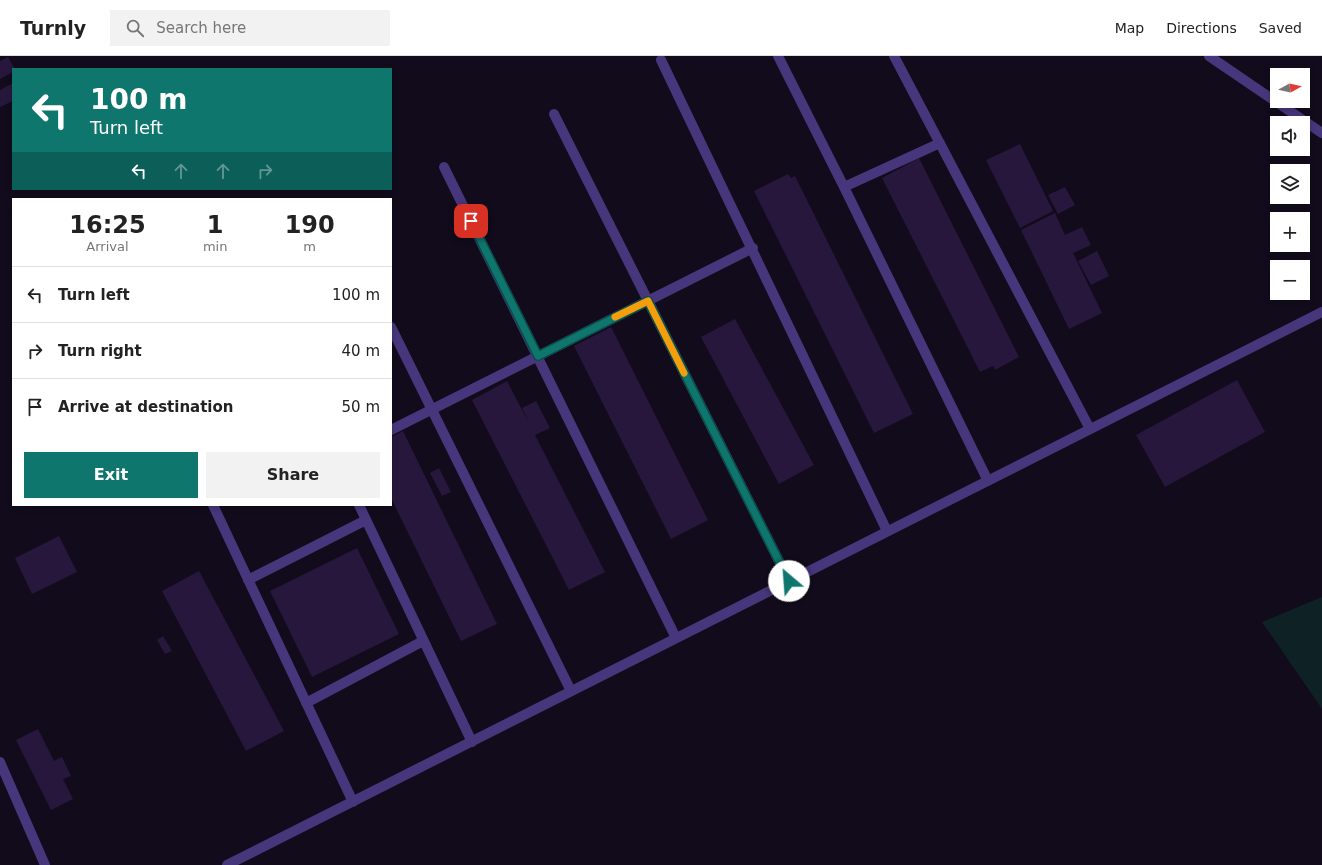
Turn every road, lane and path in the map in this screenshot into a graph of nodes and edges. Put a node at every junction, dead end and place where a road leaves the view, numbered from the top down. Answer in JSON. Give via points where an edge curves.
{"nodes":[{"id":1,"x":778,"y":56,"type":"edge"},
{"id":2,"x":894,"y":56,"type":"edge"},
{"id":3,"x":1209,"y":56,"type":"edge"},
{"id":4,"x":661,"y":60,"type":"dead end"},
{"id":5,"x":554,"y":114,"type":"dead end"},
{"id":6,"x":1322,"y":133,"type":"edge"},
{"id":7,"x":940,"y":144,"type":"junction"},
{"id":8,"x":444,"y":167,"type":"dead end"},
{"id":9,"x":844,"y":187,"type":"junction"},
{"id":10,"x":753,"y":248,"type":"junction"},
{"id":11,"x":648,"y":301,"type":"junction"},
{"id":12,"x":1322,"y":312,"type":"edge"},
{"id":13,"x":392,"y":329,"type":"edge"},
{"id":14,"x":538,"y":356,"type":"junction"},
{"id":15,"x":432,"y":409,"type":"junction"},
{"id":16,"x":392,"y":429,"type":"edge"},
{"id":17,"x":1090,"y":429,"type":"junction"},
{"id":18,"x":988,"y":480,"type":"junction"},
{"id":19,"x":213,"y":506,"type":"edge"},
{"id":20,"x":359,"y":506,"type":"edge"},
{"id":21,"x":366,"y":520,"type":"junction"},
{"id":22,"x":887,"y":531,"type":"junction"},
{"id":23,"x":248,"y":580,"type":"junction"},
{"id":24,"x":789,"y":581,"type":"junction"},
{"id":25,"x":676,"y":638,"type":"junction"},
{"id":26,"x":423,"y":641,"type":"junction"},
{"id":27,"x":571,"y":692,"type":"junction"},
{"id":28,"x":306,"y":703,"type":"junction"},
{"id":29,"x":472,"y":742,"type":"junction"},
{"id":30,"x":0,"y":762,"type":"edge"},
{"id":31,"x":353,"y":802,"type":"junction"},
{"id":32,"x":45,"y":865,"type":"edge"},
{"id":33,"x":227,"y":865,"type":"edge"}],
"edges":[{"from":1,"to":9,"type":"street"},
{"from":2,"to":7,"type":"street"},
{"from":3,"to":6,"type":"street"},
{"from":4,"to":10,"type":"street"},
{"from":5,"to":11,"type":"street"},
{"from":7,"to":9,"type":"street"},
{"from":7,"to":17,"type":"street"},
{"from":8,"to":14,"type":"street"},
{"from":9,"to":18,"type":"street"},
{"from":10,"to":11,"type":"street"},
{"from":10,"to":22,"type":"street"},
{"from":11,"to":14,"type":"street"},
{"from":11,"to":24,"type":"street"},
{"from":12,"to":17,"type":"street"},
{"from":13,"to":15,"type":"street"},
{"from":14,"to":15,"type":"street"},
{"from":14,"to":25,"type":"street"},
{"from":15,"to":16,"type":"street"},
{"from":15,"to":27,"type":"street"},
{"from":17,"to":18,"type":"street"},
{"from":18,"to":22,"type":"street"},
{"from":19,"to":23,"type":"street"},
{"from":20,"to":21,"type":"street"},
{"from":21,"to":23,"type":"street"},
{"from":21,"to":26,"type":"street"},
{"from":22,"to":24,"type":"street"},
{"from":23,"to":28,"type":"street"},
{"from":24,"to":25,"type":"street"},
{"from":25,"to":27,"type":"street"},
{"from":26,"to":28,"type":"street"},
{"from":26,"to":29,"type":"street"},
{"from":27,"to":29,"type":"street"},
{"from":28,"to":31,"type":"street"},
{"from":29,"to":31,"type":"street"},
{"from":30,"to":32,"type":"street"},
{"from":31,"to":33,"type":"street"}]}
